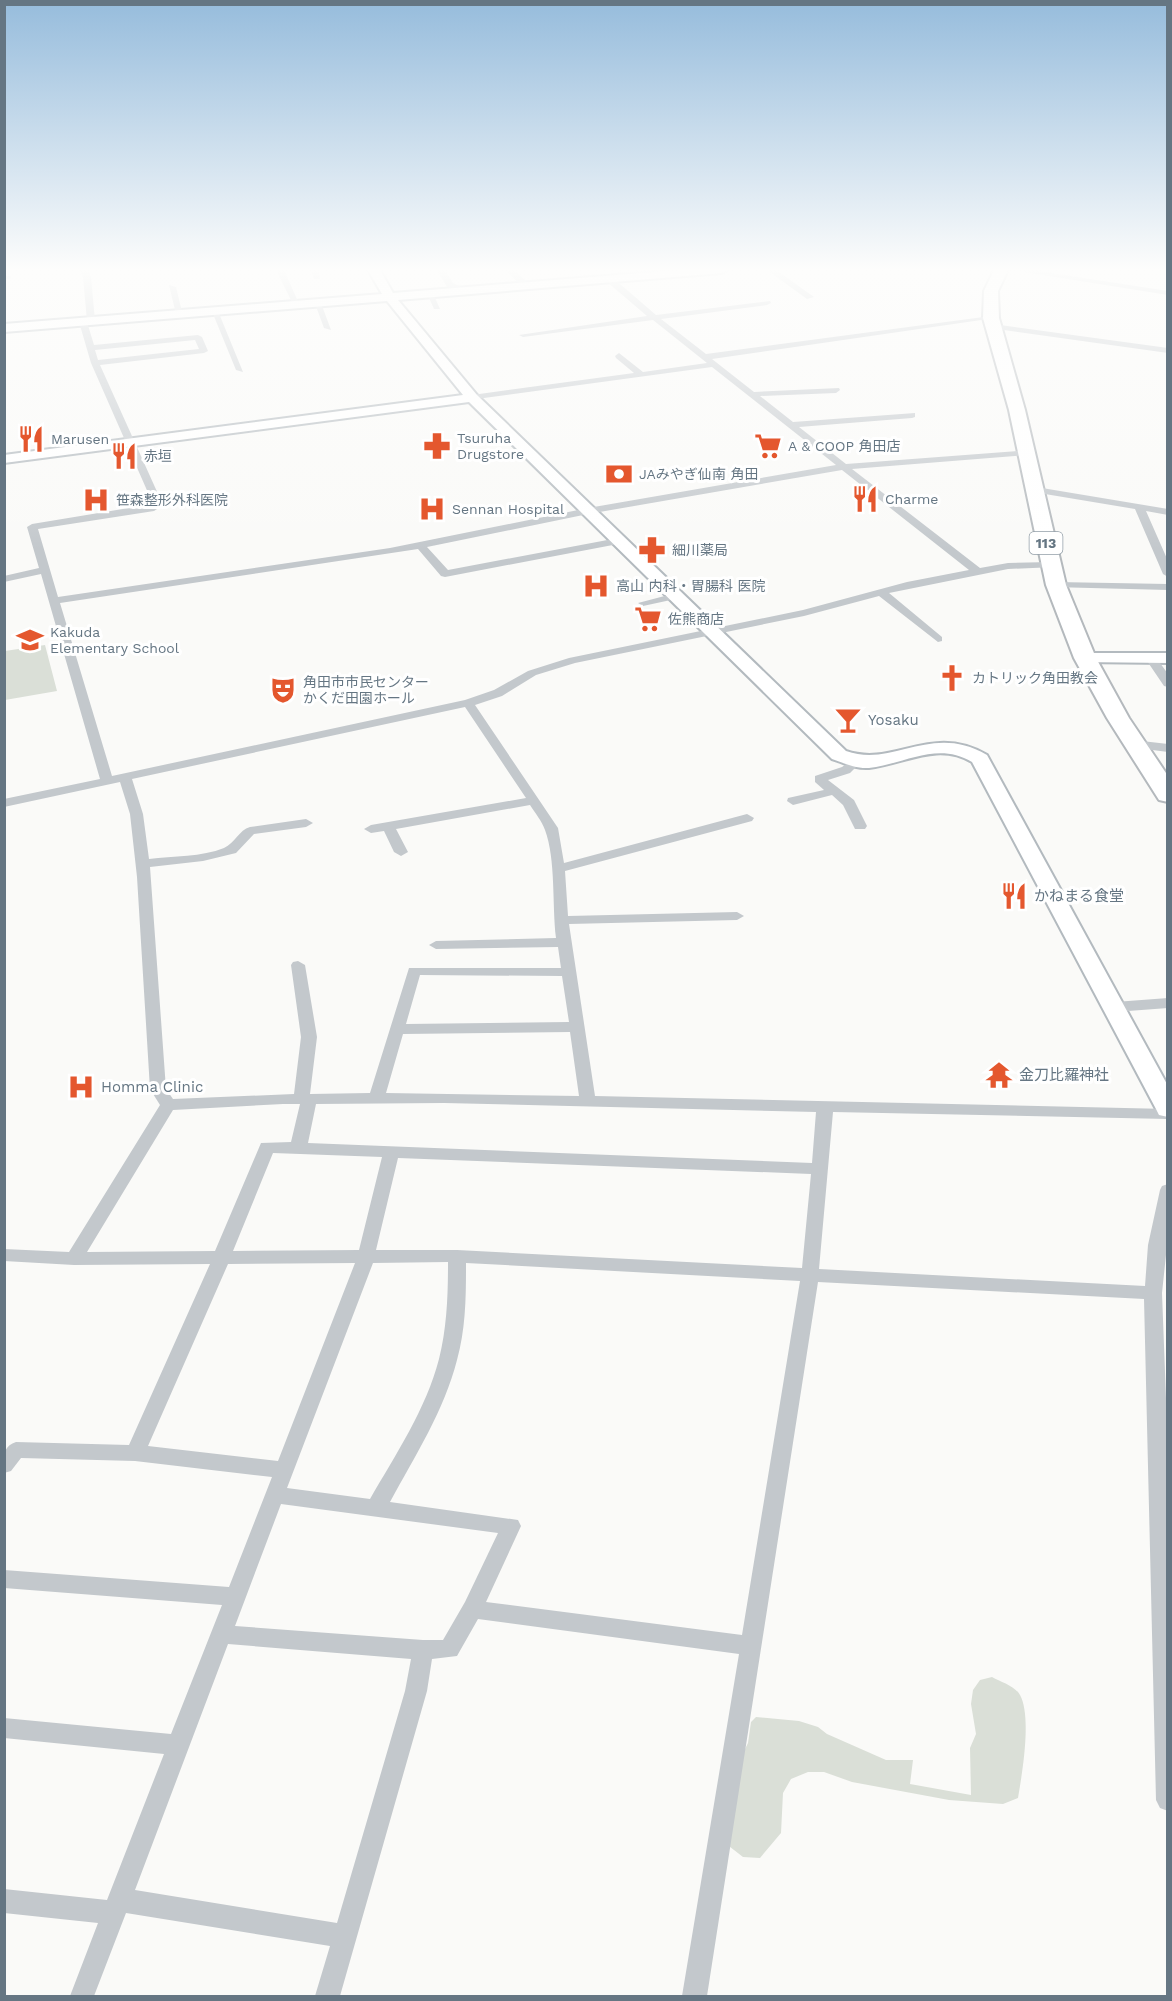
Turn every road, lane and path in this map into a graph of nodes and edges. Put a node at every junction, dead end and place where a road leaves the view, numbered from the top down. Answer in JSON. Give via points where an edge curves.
{"nodes":[{"id":1,"x":95,"y":363,"type":"edge"},
{"id":2,"x":237,"y":363,"type":"edge"},
{"id":3,"x":444,"y":363,"type":"edge"},
{"id":4,"x":628,"y":363,"type":"edge"},
{"id":5,"x":1003,"y":363,"type":"edge"},
{"id":6,"x":716,"y":364,"type":"joint"},
{"id":7,"x":240,"y":370,"type":"dead end"},
{"id":8,"x":641,"y":375,"type":"junction"},
{"id":9,"x":836,"y":390,"type":"dead end"},
{"id":10,"x":755,"y":394,"type":"junction"},
{"id":11,"x":472,"y":398,"type":"junction"},
{"id":12,"x":912,"y":415,"type":"dead end"},
{"id":13,"x":794,"y":425,"type":"junction"},
{"id":14,"x":130,"y":443,"type":"junction"},
{"id":15,"x":1027,"y":452,"type":"junction"},
{"id":16,"x":4,"y":459,"type":"edge"},
{"id":17,"x":842,"y":467,"type":"junction"},
{"id":18,"x":1036,"y":490,"type":"junction"},
{"id":19,"x":1139,"y":507,"type":"junction"},
{"id":20,"x":588,"y":511,"type":"junction"},
{"id":21,"x":1167,"y":512,"type":"edge"},
{"id":22,"x":618,"y":541,"type":"junction"},
{"id":23,"x":420,"y":545,"type":"junction"},
{"id":24,"x":1051,"y":566,"type":"junction"},
{"id":25,"x":45,"y":570,"type":"junction"},
{"id":26,"x":978,"y":572,"type":"junction"},
{"id":27,"x":1167,"y":574,"type":"edge"},
{"id":28,"x":4,"y":579,"type":"edge"},
{"id":29,"x":1056,"y":585,"type":"junction"},
{"id":30,"x":1167,"y":587,"type":"edge"},
{"id":31,"x":881,"y":592,"type":"junction"},
{"id":32,"x":676,"y":596,"type":"junction"},
{"id":33,"x":54,"y":600,"type":"junction"},
{"id":34,"x":643,"y":603,"type":"dead end"},
{"id":35,"x":712,"y":632,"type":"junction"},
{"id":36,"x":938,"y":639,"type":"dead end"},
{"id":37,"x":1085,"y":658,"type":"junction"},
{"id":38,"x":1159,"y":658,"type":"edge"},
{"id":39,"x":1167,"y":684,"type":"edge"},
{"id":40,"x":468,"y":703,"type":"junction"},
{"id":41,"x":1133,"y":744,"type":"junction"},
{"id":42,"x":1167,"y":748,"type":"edge"},
{"id":43,"x":856,"y":761,"type":"junction"},
{"id":44,"x":125,"y":778,"type":"junction"},
{"id":45,"x":107,"y":781,"type":"junction"},
{"id":46,"x":834,"y":791,"type":"junction"},
{"id":47,"x":1167,"y":795,"type":"edge"},
{"id":48,"x":532,"y":801,"type":"junction"},
{"id":49,"x":793,"y":801,"type":"dead end"},
{"id":50,"x":4,"y":803,"type":"edge"},
{"id":51,"x":747,"y":818,"type":"dead end"},
{"id":52,"x":306,"y":823,"type":"dead end"},
{"id":53,"x":388,"y":826,"type":"junction"},
{"id":54,"x":860,"y":826,"type":"dead end"},
{"id":55,"x":371,"y":830,"type":"dead end"},
{"id":56,"x":401,"y":852,"type":"dead end"},
{"id":57,"x":142,"y":864,"type":"junction"},
{"id":58,"x":556,"y":869,"type":"junction"},
{"id":59,"x":737,"y":916,"type":"dead end"},
{"id":60,"x":561,"y":920,"type":"junction"},
{"id":61,"x":566,"y":942,"type":"junction"},
{"id":62,"x":436,"y":945,"type":"dead end"},
{"id":63,"x":298,"y":964,"type":"dead end"},
{"id":64,"x":570,"y":972,"type":"junction"},
{"id":65,"x":1167,"y":1003,"type":"edge"},
{"id":66,"x":1114,"y":1007,"type":"junction"},
{"id":67,"x":578,"y":1027,"type":"junction"},
{"id":68,"x":397,"y":1029,"type":"junction"},
{"id":69,"x":377,"y":1098,"type":"junction"},
{"id":70,"x":305,"y":1099,"type":"junction"},
{"id":71,"x":588,"y":1102,"type":"junction"},
{"id":72,"x":168,"y":1105,"type":"junction"},
{"id":73,"x":825,"y":1106,"type":"junction"},
{"id":74,"x":1167,"y":1109,"type":"edge"},
{"id":75,"x":1167,"y":1114,"type":"edge"},
{"id":76,"x":298,"y":1149,"type":"junction"},
{"id":77,"x":391,"y":1154,"type":"junction"},
{"id":78,"x":820,"y":1168,"type":"junction"},
{"id":79,"x":1167,"y":1190,"type":"edge"},
{"id":80,"x":4,"y":1255,"type":"edge"},
{"id":81,"x":457,"y":1256,"type":"junction"},
{"id":82,"x":222,"y":1257,"type":"junction"},
{"id":83,"x":366,"y":1257,"type":"junction"},
{"id":84,"x":74,"y":1259,"type":"junction"},
{"id":85,"x":810,"y":1275,"type":"junction"},
{"id":86,"x":1153,"y":1293,"type":"junction"},
{"id":87,"x":135,"y":1453,"type":"junction"},
{"id":88,"x":4,"y":1465,"type":"edge"},
{"id":89,"x":284,"y":1470,"type":"junction"},
{"id":90,"x":274,"y":1495,"type":"junction"},
{"id":91,"x":376,"y":1508,"type":"junction"},
{"id":92,"x":4,"y":1579,"type":"edge"},
{"id":93,"x":235,"y":1596,"type":"junction"},
{"id":94,"x":472,"y":1609,"type":"junction"},
{"id":95,"x":221,"y":1634,"type":"junction"},
{"id":96,"x":751,"y":1646,"type":"junction"},
{"id":97,"x":423,"y":1650,"type":"junction"},
{"id":98,"x":4,"y":1728,"type":"edge"},
{"id":99,"x":177,"y":1745,"type":"junction"},
{"id":100,"x":1167,"y":1800,"type":"edge"},
{"id":101,"x":4,"y":1901,"type":"edge"},
{"id":102,"x":116,"y":1907,"type":"junction"},
{"id":103,"x":344,"y":1936,"type":"junction"},
{"id":104,"x":82,"y":1996,"type":"edge"},
{"id":105,"x":328,"y":1996,"type":"edge"},
{"id":106,"x":695,"y":1996,"type":"edge"}],
"edges":[{"from":1,"to":14,"type":"street"},
{"from":2,"to":7,"type":"street"},
{"from":3,"to":11,"type":"street"},
{"from":4,"to":8,"type":"street"},
{"from":5,"to":15,"type":"highway","number":"113"},
{"from":6,"to":8,"type":"street"},
{"from":6,"to":10,"type":"street"},
{"from":8,"to":11,"type":"street"},
{"from":9,"to":10,"type":"street"},
{"from":10,"to":13,"type":"street"},
{"from":11,"to":14,"type":"street"},
{"from":11,"to":20,"type":"street"},
{"from":12,"to":13,"type":"street"},
{"from":13,"to":17,"type":"street"},
{"from":14,"to":16,"type":"street"},
{"from":14,"to":25,"type":"street","via":[[159,505],[35,525],[32,528]]},
{"from":15,"to":17,"type":"street"},
{"from":15,"to":18,"type":"highway","number":"113"},
{"from":17,"to":20,"type":"street"},
{"from":17,"to":26,"type":"street"},
{"from":18,"to":19,"type":"street"},
{"from":18,"to":24,"type":"highway","number":"113"},
{"from":19,"to":21,"type":"street"},
{"from":19,"to":27,"type":"street"},
{"from":20,"to":22,"type":"street"},
{"from":20,"to":23,"type":"street"},
{"from":22,"to":23,"type":"street","via":[[445,574]]},
{"from":22,"to":32,"type":"street"},
{"from":23,"to":33,"type":"street"},
{"from":24,"to":26,"type":"street","via":[[1008,566]]},
{"from":24,"to":29,"type":"highway","number":"113"},
{"from":25,"to":28,"type":"street"},
{"from":25,"to":33,"type":"street"},
{"from":26,"to":31,"type":"street"},
{"from":29,"to":30,"type":"street"},
{"from":29,"to":37,"type":"highway","number":"113"},
{"from":31,"to":35,"type":"street"},
{"from":31,"to":36,"type":"street"},
{"from":32,"to":34,"type":"street"},
{"from":32,"to":35,"type":"street"},
{"from":33,"to":45,"type":"street"},
{"from":35,"to":40,"type":"street","via":[[546,667],[498,693]]},
{"from":35,"to":43,"type":"street","via":[[839,754]]},
{"from":37,"to":38,"type":"street"},
{"from":37,"to":41,"type":"highway","number":"113"},
{"from":38,"to":39,"type":"street"},
{"from":40,"to":44,"type":"street"},
{"from":40,"to":48,"type":"street"},
{"from":41,"to":42,"type":"street"},
{"from":41,"to":47,"type":"highway","number":"113"},
{"from":43,"to":46,"type":"street","via":[[846,770],[819,778]]},
{"from":43,"to":66,"type":"street","via":[[952,747],[980,759]]},
{"from":44,"to":45,"type":"street"},
{"from":44,"to":57,"type":"street","via":[[135,800]]},
{"from":45,"to":50,"type":"street"},
{"from":46,"to":49,"type":"street"},
{"from":46,"to":54,"type":"street","via":[[849,803]]},
{"from":48,"to":53,"type":"street"},
{"from":48,"to":58,"type":"street","via":[[551,828]]},
{"from":51,"to":58,"type":"street"},
{"from":52,"to":57,"type":"street","via":[[250,831],[238,846],[223,853]]},
{"from":53,"to":55,"type":"street"},
{"from":53,"to":56,"type":"street"},
{"from":57,"to":72,"type":"street","via":[[151,948],[158,1089]]},
{"from":58,"to":60,"type":"street"},
{"from":59,"to":60,"type":"street"},
{"from":60,"to":61,"type":"street"},
{"from":61,"to":62,"type":"street"},
{"from":61,"to":64,"type":"street"},
{"from":63,"to":70,"type":"street","via":[[309,1037]]},
{"from":64,"to":67,"type":"street"},
{"from":64,"to":68,"type":"street","via":[[414,971]]},
{"from":65,"to":66,"type":"street"},
{"from":66,"to":74,"type":"street"},
{"from":67,"to":68,"type":"street"},
{"from":67,"to":71,"type":"street"},
{"from":68,"to":69,"type":"street"},
{"from":69,"to":70,"type":"street"},
{"from":69,"to":71,"type":"street"},
{"from":70,"to":72,"type":"street"},
{"from":70,"to":76,"type":"street"},
{"from":71,"to":73,"type":"street"},
{"from":72,"to":84,"type":"street"},
{"from":73,"to":75,"type":"street"},
{"from":73,"to":78,"type":"street"},
{"from":76,"to":77,"type":"street"},
{"from":76,"to":82,"type":"street","via":[[267,1147]]},
{"from":77,"to":78,"type":"street"},
{"from":77,"to":83,"type":"street"},
{"from":78,"to":85,"type":"street"},
{"from":79,"to":86,"type":"street"},
{"from":80,"to":84,"type":"street"},
{"from":81,"to":83,"type":"street"},
{"from":81,"to":85,"type":"street"},
{"from":81,"to":91,"type":"street","via":[[453,1336],[442,1378]]},
{"from":82,"to":83,"type":"street"},
{"from":82,"to":84,"type":"street"},
{"from":82,"to":87,"type":"street"},
{"from":83,"to":89,"type":"street"},
{"from":85,"to":86,"type":"street"},
{"from":85,"to":96,"type":"street"},
{"from":86,"to":100,"type":"street"},
{"from":87,"to":88,"type":"street","via":[[16,1450]]},
{"from":87,"to":89,"type":"street"},
{"from":89,"to":90,"type":"street"},
{"from":90,"to":91,"type":"street"},
{"from":90,"to":93,"type":"street"},
{"from":91,"to":94,"type":"street","via":[[511,1526]]},
{"from":92,"to":93,"type":"street"},
{"from":93,"to":95,"type":"street"},
{"from":94,"to":96,"type":"street"},
{"from":94,"to":97,"type":"street","via":[[449,1649]]},
{"from":95,"to":97,"type":"street"},
{"from":95,"to":99,"type":"street"},
{"from":96,"to":106,"type":"street"},
{"from":97,"to":103,"type":"street","via":[[417,1688]]},
{"from":98,"to":99,"type":"street"},
{"from":99,"to":102,"type":"street"},
{"from":101,"to":102,"type":"street"},
{"from":102,"to":103,"type":"street"},
{"from":102,"to":104,"type":"street"},
{"from":103,"to":105,"type":"street"}]}
